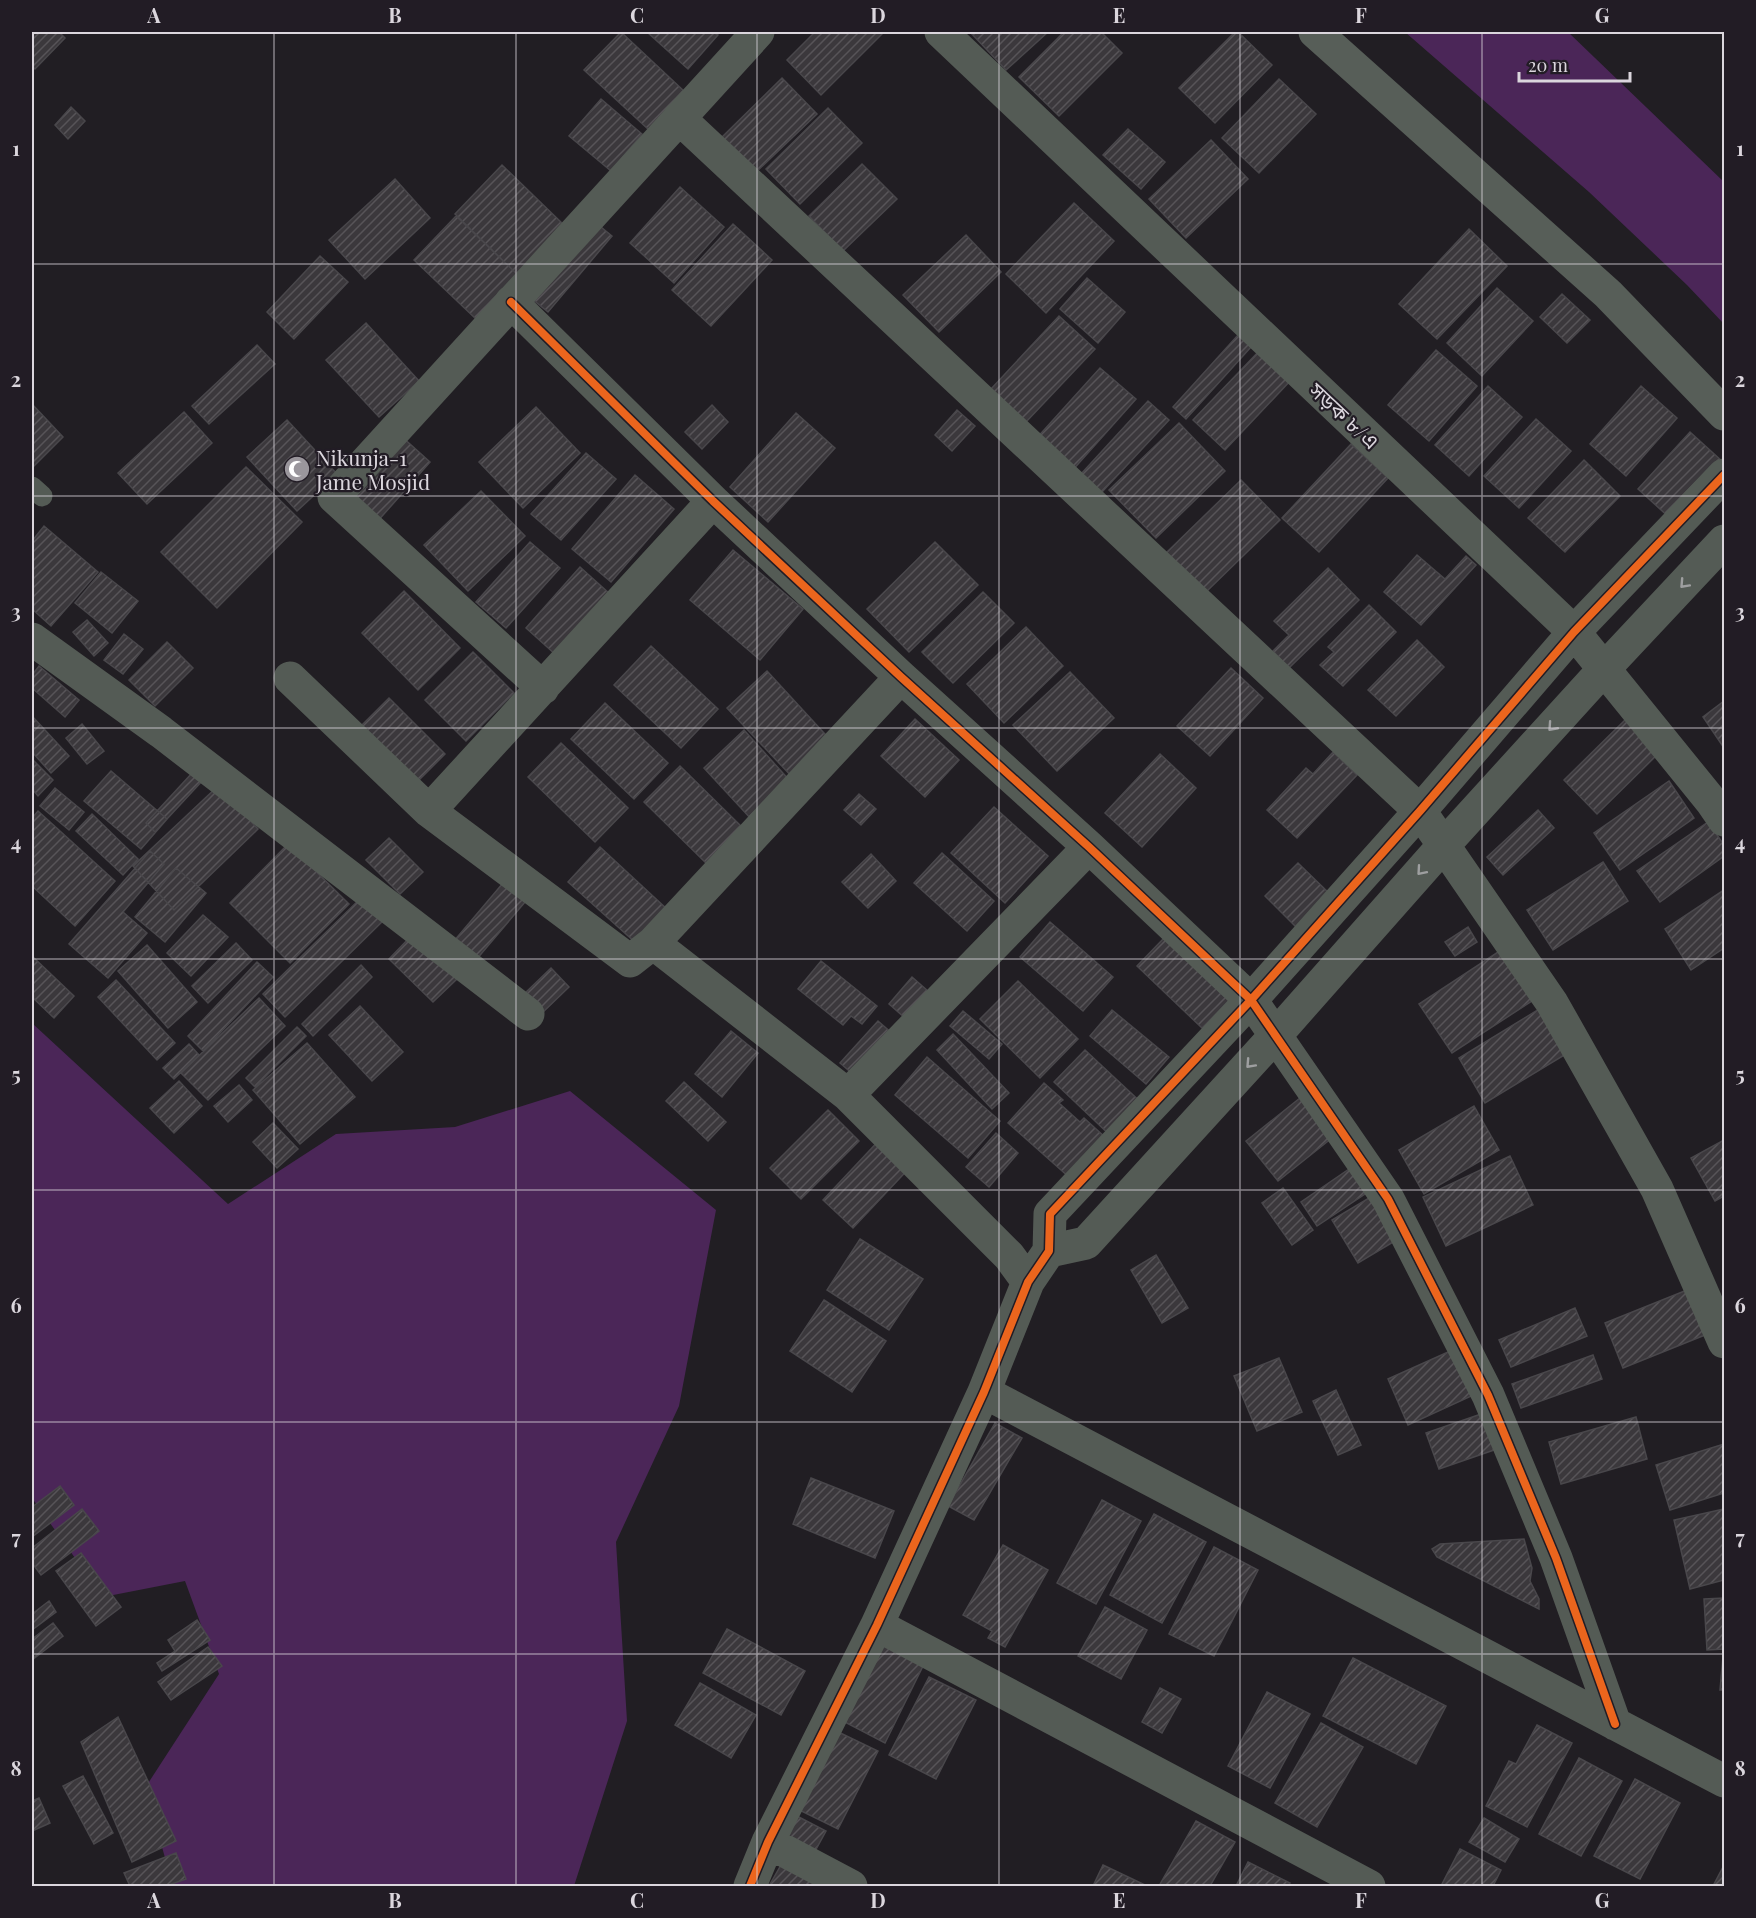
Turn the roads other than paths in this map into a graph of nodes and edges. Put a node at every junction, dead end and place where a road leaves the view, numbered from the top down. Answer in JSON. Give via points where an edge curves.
{"nodes":[{"id":1,"x":758,"y":32,"type":"edge"},
{"id":2,"x":941,"y":32,"type":"edge"},
{"id":3,"x":1315,"y":32,"type":"edge"},
{"id":4,"x":679,"y":118,"type":"junction"},
{"id":5,"x":511,"y":302,"type":"junction"},
{"id":6,"x":1725,"y":414,"type":"edge"},
{"id":7,"x":1725,"y":475,"type":"edge"},
{"id":8,"x":713,"y":501,"type":"junction"},
{"id":9,"x":1725,"y":541,"type":"edge"},
{"id":10,"x":1574,"y":632,"type":"junction"},
{"id":11,"x":32,"y":639,"type":"edge"},
{"id":12,"x":1604,"y":669,"type":"junction"},
{"id":13,"x":901,"y":676,"type":"junction"},
{"id":14,"x":290,"y":678,"type":"dead end"},
{"id":15,"x":543,"y":688,"type":"junction"},
{"id":16,"x":429,"y":811,"type":"junction"},
{"id":17,"x":1420,"y":811,"type":"junction"},
{"id":18,"x":1725,"y":820,"type":"edge"},
{"id":19,"x":1443,"y":846,"type":"junction"},
{"id":20,"x":1089,"y":847,"type":"junction"},
{"id":21,"x":652,"y":943,"type":"junction"},
{"id":22,"x":1251,"y":1000,"type":"junction"},
{"id":23,"x":528,"y":1014,"type":"dead end"},
{"id":24,"x":1275,"y":1036,"type":"junction"},
{"id":25,"x":848,"y":1095,"type":"junction"},
{"id":26,"x":1049,"y":1251,"type":"junction"},
{"id":27,"x":1028,"y":1282,"type":"junction"},
{"id":28,"x":1725,"y":1342,"type":"edge"},
{"id":29,"x":984,"y":1392,"type":"junction"},
{"id":30,"x":877,"y":1625,"type":"junction"},
{"id":31,"x":1615,"y":1724,"type":"junction"},
{"id":32,"x":1725,"y":1781,"type":"edge"},
{"id":33,"x":768,"y":1842,"type":"junction"},
{"id":34,"x":750,"y":1887,"type":"edge"},
{"id":35,"x":851,"y":1887,"type":"edge"},
{"id":36,"x":1369,"y":1887,"type":"edge"}],
"edges":[{"from":1,"to":4,"type":"street"},
{"from":2,"to":10,"type":"street","name":"সড়ক ৮/এ"},
{"from":3,"to":6,"type":"street","via":[[1608,294]]},
{"from":4,"to":5,"type":"street"},
{"from":4,"to":17,"type":"street"},
{"from":5,"to":8,"type":"street"},
{"from":5,"to":15,"type":"street","via":[[334,497]]},
{"from":7,"to":10,"type":"street"},
{"from":8,"to":13,"type":"street"},
{"from":8,"to":15,"type":"street"},
{"from":9,"to":12,"type":"street","one_way":true},
{"from":10,"to":12,"type":"street","name":"সড়ক ৮/এ"},
{"from":10,"to":17,"type":"street"},
{"from":11,"to":23,"type":"street","via":[[161,732]]},
{"from":12,"to":18,"type":"street","name":"সড়ক ৮/এ"},
{"from":12,"to":19,"type":"street","one_way":true},
{"from":13,"to":20,"type":"street"},
{"from":13,"to":21,"type":"street"},
{"from":14,"to":16,"type":"street"},
{"from":15,"to":16,"type":"street"},
{"from":16,"to":21,"type":"street","via":[[630,961]]},
{"from":17,"to":19,"type":"street"},
{"from":17,"to":22,"type":"street"},
{"from":19,"to":24,"type":"street","one_way":true},
{"from":19,"to":28,"type":"street","via":[[1552,1003],[1657,1190]]},
{"from":20,"to":22,"type":"street"},
{"from":20,"to":25,"type":"street"},
{"from":21,"to":25,"type":"street"},
{"from":22,"to":24,"type":"street"},
{"from":22,"to":26,"type":"street","via":[[1050,1214]]},
{"from":24,"to":26,"type":"street","one_way":true,"via":[[1086,1243]]},
{"from":24,"to":31,"type":"street","via":[[1388,1199],[1488,1395],[1556,1558]]},
{"from":25,"to":27,"type":"street","via":[[1009,1256]]},
{"from":26,"to":27,"type":"street"},
{"from":27,"to":29,"type":"street"},
{"from":29,"to":30,"type":"street"},
{"from":29,"to":31,"type":"street"},
{"from":30,"to":33,"type":"street"},
{"from":30,"to":36,"type":"street"},
{"from":31,"to":32,"type":"street"},
{"from":33,"to":34,"type":"street"},
{"from":33,"to":35,"type":"street"}]}
